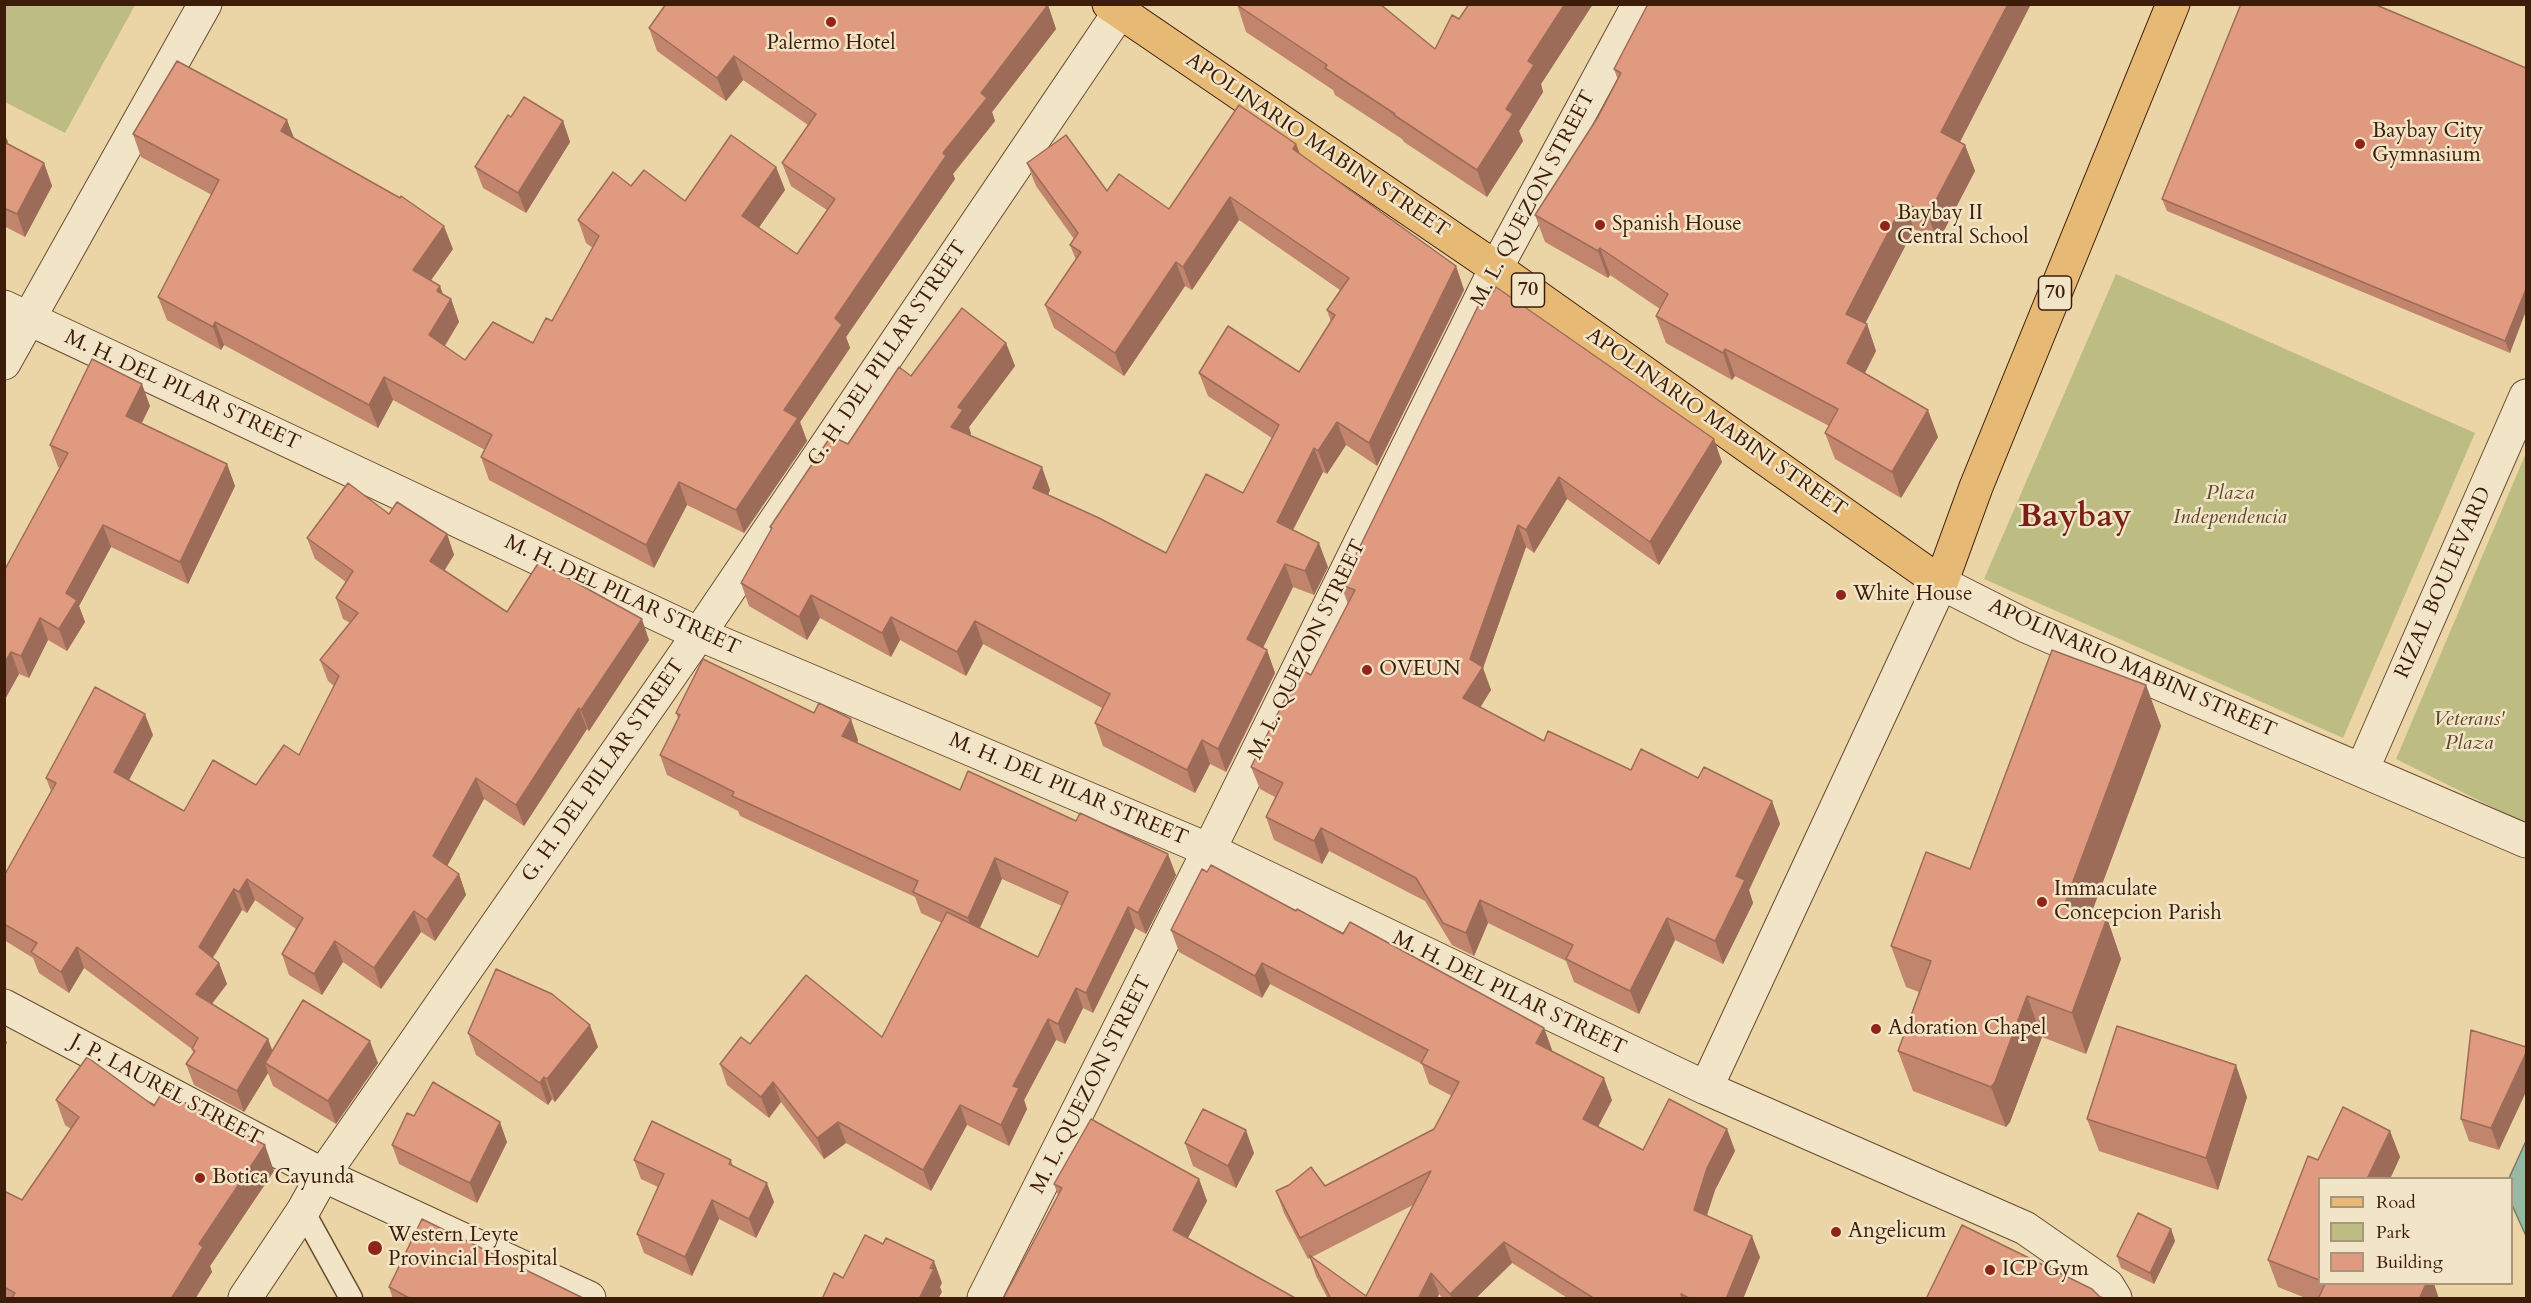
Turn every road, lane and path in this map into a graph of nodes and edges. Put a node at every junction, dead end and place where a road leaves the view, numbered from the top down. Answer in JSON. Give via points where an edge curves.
{"nodes":[{"id":1,"x":205,"y":4,"type":"edge"},
{"id":2,"x":1639,"y":4,"type":"edge"},
{"id":3,"x":2173,"y":4,"type":"edge"},
{"id":4,"x":1118,"y":7,"type":"edge"},
{"id":5,"x":1496,"y":267,"type":"junction"},
{"id":6,"x":17,"y":313,"type":"edge"},
{"id":7,"x":4,"y":363,"type":"edge"},
{"id":8,"x":2524,"y":410,"type":"edge"},
{"id":9,"x":1941,"y":583,"type":"junction"},
{"id":10,"x":699,"y":634,"type":"junction"},
{"id":11,"x":2362,"y":770,"type":"junction"},
{"id":12,"x":2526,"y":841,"type":"edge"},
{"id":13,"x":1209,"y":850,"type":"junction"},
{"id":14,"x":4,"y":1006,"type":"edge"},
{"id":15,"x":1706,"y":1088,"type":"junction"},
{"id":16,"x":323,"y":1175,"type":"junction"},
{"id":17,"x":303,"y":1211,"type":"junction"},
{"id":18,"x":245,"y":1299,"type":"edge"},
{"id":19,"x":351,"y":1299,"type":"edge"},
{"id":20,"x":589,"y":1299,"type":"edge"},
{"id":21,"x":984,"y":1299,"type":"edge"},
{"id":22,"x":2115,"y":1299,"type":"edge"}],
"edges":[{"from":1,"to":6,"type":"street"},
{"from":2,"to":5,"type":"street","name":"M. L. QUEZON STREET"},
{"from":3,"to":9,"type":"main road","number":"70","via":[[1976,487]]},
{"from":4,"to":5,"type":"main road","name":"APOLINARIO MABINI STREET","number":"70"},
{"from":4,"to":10,"type":"street","name":"G. H. DEL PILLAR STREET"},
{"from":5,"to":9,"type":"main road","name":"APOLINARIO MABINI STREET","number":"70"},
{"from":5,"to":13,"type":"street","name":"M. L. QUEZON STREET"},
{"from":6,"to":7,"type":"street"},
{"from":6,"to":10,"type":"street","name":"M. H. DEL PILAR STREET"},
{"from":8,"to":11,"type":"street","name":"RIZAL BOULEVARD","via":[[2455,555]]},
{"from":9,"to":11,"type":"street","name":"APOLINARIO MABINI STREET","via":[[2026,626]]},
{"from":9,"to":15,"type":"street"},
{"from":10,"to":13,"type":"street","name":"M. H. DEL PILAR STREET"},
{"from":10,"to":16,"type":"street","name":"G. H. DEL PILLAR STREET"},
{"from":11,"to":12,"type":"street","name":"APOLINARIO MABINI STREET"},
{"from":13,"to":15,"type":"street","name":"M. H. DEL PILAR STREET"},
{"from":13,"to":21,"type":"street","name":"M. L. QUEZON STREET"},
{"from":14,"to":16,"type":"street","name":"J. P. LAUREL STREET"},
{"from":15,"to":22,"type":"street","name":"M. H. DEL PILAR STREET","via":[[2025,1228],[2107,1285]]},
{"from":16,"to":17,"type":"street","name":"G. H. DEL PILLAR STREET"},
{"from":16,"to":20,"type":"street","name":"J. P. LAUREL STREET"},
{"from":17,"to":18,"type":"street","name":"G. H. DEL PILLAR STREET"},
{"from":17,"to":19,"type":"lane"}]}
